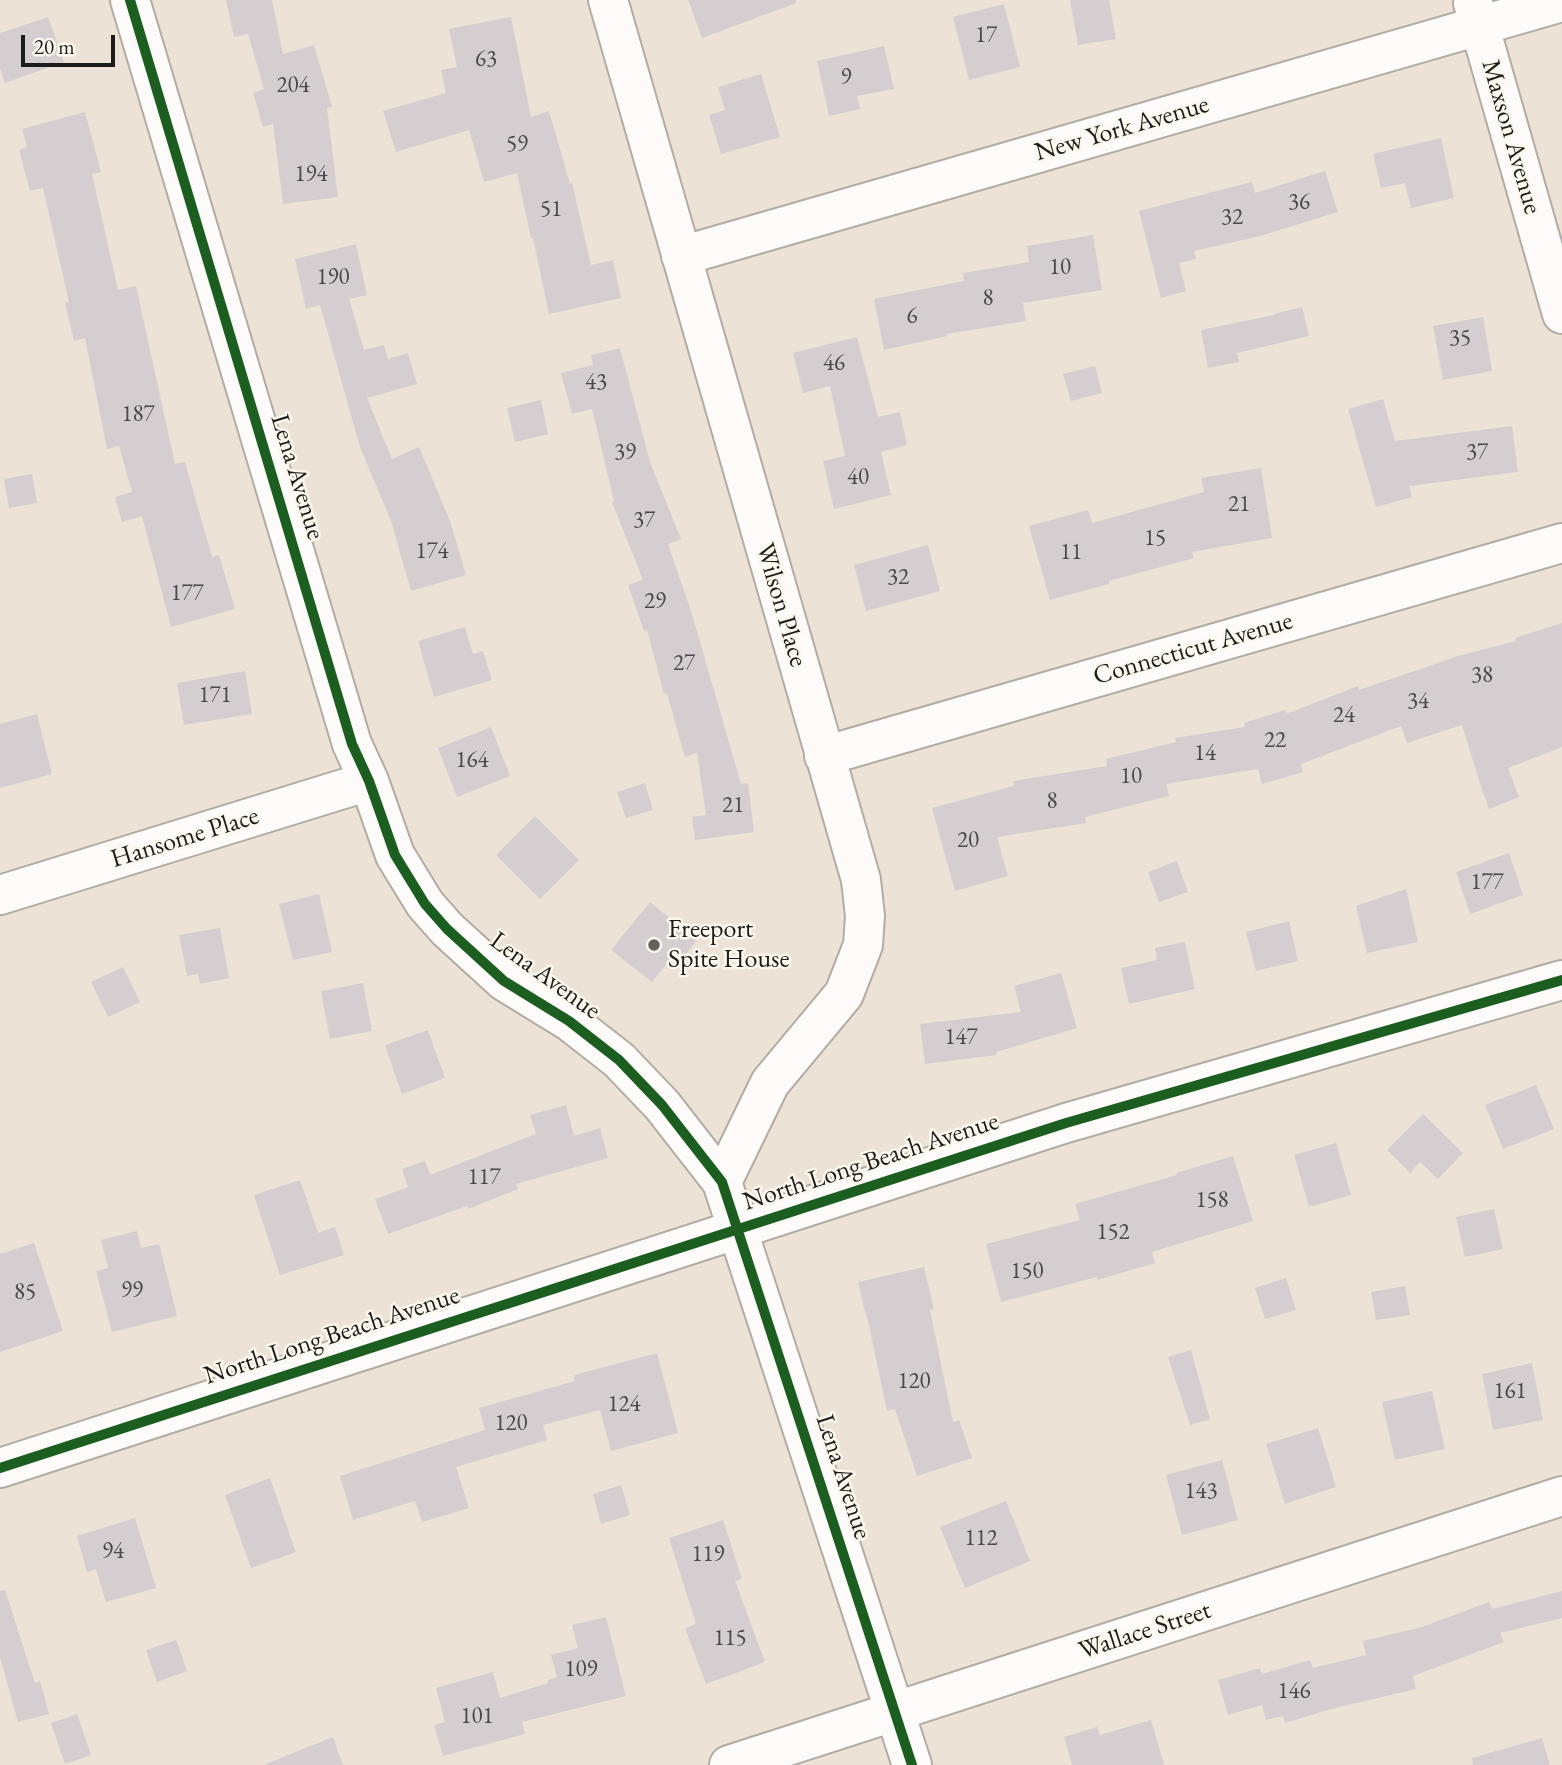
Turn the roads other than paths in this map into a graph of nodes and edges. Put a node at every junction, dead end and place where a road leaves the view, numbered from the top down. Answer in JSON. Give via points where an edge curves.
{"nodes":[{"id":1,"x":130,"y":0,"type":"edge"},
{"id":2,"x":608,"y":0,"type":"edge"},
{"id":3,"x":1562,"y":2,"type":"edge"},
{"id":4,"x":1476,"y":13,"type":"edge"},
{"id":5,"x":681,"y":256,"type":"junction"},
{"id":6,"x":1562,"y":314,"type":"edge"},
{"id":7,"x":1562,"y":543,"type":"edge"},
{"id":8,"x":824,"y":756,"type":"junction"},
{"id":9,"x":369,"y":781,"type":"junction"},
{"id":10,"x":0,"y":895,"type":"edge"},
{"id":11,"x":1562,"y":980,"type":"edge"},
{"id":12,"x":722,"y":1182,"type":"junction"},
{"id":13,"x":738,"y":1228,"type":"junction"},
{"id":14,"x":0,"y":1468,"type":"edge"},
{"id":15,"x":1562,"y":1496,"type":"edge"},
{"id":16,"x":895,"y":1711,"type":"junction"},
{"id":17,"x":729,"y":1765,"type":"edge"},
{"id":18,"x":912,"y":1765,"type":"edge"}],
"edges":[{"from":1,"to":9,"type":"street","name":"Lena Avenue","via":[[352,744]]},
{"from":2,"to":5,"type":"street","name":"Wilson Place"},
{"from":3,"to":4,"type":"street","name":"New York Avenue"},
{"from":4,"to":5,"type":"street","name":"New York Avenue"},
{"from":4,"to":6,"type":"street","name":"Maxson Avenue"},
{"from":5,"to":8,"type":"street","name":"Wilson Place"},
{"from":7,"to":8,"type":"street","name":"Connecticut Avenue"},
{"from":8,"to":12,"type":"street","name":"Wilson Place","via":[[861,880],[863,945],[844,994],[769,1083]]},
{"from":9,"to":10,"type":"street","name":"Hansome Place"},
{"from":9,"to":12,"type":"street","name":"Lena Avenue","via":[[395,855],[425,904],[447,929],[504,981],[569,1021],[619,1060],[662,1105]]},
{"from":11,"to":13,"type":"street","name":"North Long Beach Avenue","via":[[1066,1123]]},
{"from":12,"to":13,"type":"street","name":"Lena Avenue"},
{"from":13,"to":14,"type":"street","name":"North Long Beach Avenue"},
{"from":13,"to":16,"type":"street","name":"Lena Avenue"},
{"from":15,"to":16,"type":"street","name":"Wallace Street"},
{"from":16,"to":17,"type":"street","name":"Wallace Street"},
{"from":16,"to":18,"type":"street","name":"Lena Avenue"}]}
